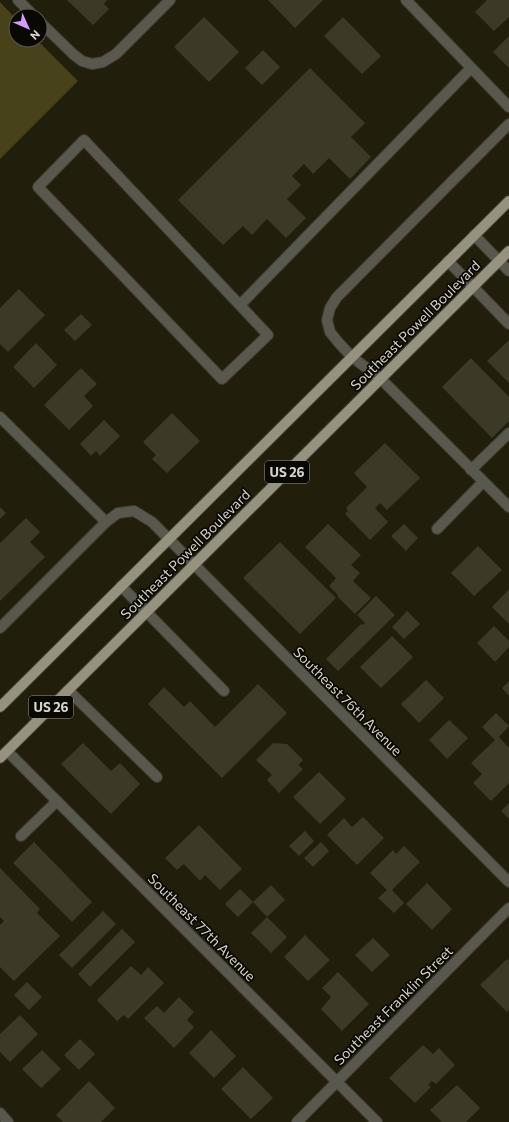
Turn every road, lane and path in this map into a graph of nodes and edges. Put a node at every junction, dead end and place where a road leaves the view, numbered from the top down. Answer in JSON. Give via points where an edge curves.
{"nodes":[{"id":1,"x":18,"y":0,"type":"edge"},
{"id":2,"x":170,"y":0,"type":"edge"},
{"id":3,"x":406,"y":0,"type":"edge"},
{"id":4,"x":26,"y":8,"type":"edge"},
{"id":5,"x":48,"y":30,"type":"edge"},
{"id":6,"x":471,"y":68,"type":"junction"},
{"id":7,"x":509,"y":107,"type":"edge"},
{"id":8,"x":509,"y":124,"type":"edge"},
{"id":9,"x":509,"y":201,"type":"edge"},
{"id":10,"x":474,"y":235,"type":"junction"},
{"id":11,"x":509,"y":251,"type":"edge"},
{"id":12,"x":448,"y":261,"type":"junction"},
{"id":13,"x":499,"y":261,"type":"junction"},
{"id":14,"x":509,"y":271,"type":"edge"},
{"id":15,"x":473,"y":287,"type":"junction"},
{"id":16,"x":240,"y":305,"type":"junction"},
{"id":17,"x":509,"y":324,"type":"edge"},
{"id":18,"x":352,"y":357,"type":"junction"},
{"id":19,"x":380,"y":379,"type":"junction"},
{"id":20,"x":0,"y":417,"type":"edge"},
{"id":21,"x":509,"y":433,"type":"edge"},
{"id":22,"x":471,"y":470,"type":"junction"},
{"id":23,"x":484,"y":482,"type":"junction"},
{"id":24,"x":509,"y":507,"type":"edge"},
{"id":25,"x":106,"y":522,"type":"junction"},
{"id":26,"x":437,"y":529,"type":"dead end"},
{"id":27,"x":167,"y":539,"type":"junction"},
{"id":28,"x":194,"y":566,"type":"junction"},
{"id":29,"x":121,"y":586,"type":"junction"},
{"id":30,"x":146,"y":612,"type":"junction"},
{"id":31,"x":0,"y":628,"type":"edge"},
{"id":32,"x":68,"y":690,"type":"junction"},
{"id":33,"x":224,"y":691,"type":"dead end"},
{"id":34,"x":0,"y":707,"type":"edge"},
{"id":35,"x":4,"y":755,"type":"edge"},
{"id":36,"x":157,"y":777,"type":"dead end"},
{"id":37,"x":57,"y":801,"type":"junction"},
{"id":38,"x":21,"y":836,"type":"dead end"},
{"id":39,"x":509,"y":882,"type":"edge"},
{"id":40,"x":509,"y":908,"type":"edge"},
{"id":41,"x":336,"y":1082,"type":"junction"},
{"id":42,"x":0,"y":1113,"type":"edge"},
{"id":43,"x":8,"y":1122,"type":"edge"},
{"id":44,"x":296,"y":1122,"type":"edge"},
{"id":45,"x":377,"y":1122,"type":"edge"}],
"edges":[{"from":1,"to":4,"type":"street"},
{"from":2,"to":5,"type":"street","via":[[116,54],[103,62],[92,64],[82,61]]},
{"from":3,"to":6,"type":"street"},
{"from":6,"to":7,"type":"street"},
{"from":6,"to":16,"type":"street"},
{"from":8,"to":18,"type":"street","via":[[337,297],[330,308],[327,320],[330,332]]},
{"from":9,"to":10,"type":"main road","name":"Southeast Powell Boulevard","number":"US 26"},
{"from":10,"to":12,"type":"main road","name":"Southeast Powell Boulevard","number":"US 26"},
{"from":10,"to":13,"type":"street"},
{"from":11,"to":13,"type":"main road","name":"Southeast Powell Boulevard","number":"US 26"},
{"from":12,"to":15,"type":"street"},
{"from":12,"to":18,"type":"main road","name":"Southeast Powell Boulevard","number":"US 26"},
{"from":13,"to":14,"type":"street"},
{"from":13,"to":15,"type":"main road","name":"Southeast Powell Boulevard","number":"US 26"},
{"from":15,"to":17,"type":"street"},
{"from":15,"to":19,"type":"main road","name":"Southeast Powell Boulevard","number":"US 26"},
{"from":16,"to":16,"type":"street","via":[[268,336],[222,379],[38,187],[84,140]]},
{"from":18,"to":19,"type":"street"},
{"from":18,"to":27,"type":"main road","name":"Southeast Powell Boulevard","number":"US 26"},
{"from":19,"to":22,"type":"street"},
{"from":19,"to":28,"type":"main road","name":"Southeast Powell Boulevard","number":"US 26"},
{"from":20,"to":25,"type":"street"},
{"from":21,"to":22,"type":"street"},
{"from":22,"to":23,"type":"street"},
{"from":23,"to":24,"type":"street"},
{"from":23,"to":26,"type":"street"},
{"from":25,"to":27,"type":"street","name":"Southeast 76th Avenue","via":[[118,513],[134,511],[152,522]]},
{"from":25,"to":31,"type":"street","name":"Southeast 76th Avenue"},
{"from":27,"to":28,"type":"street","name":"Southeast 76th Avenue"},
{"from":27,"to":29,"type":"main road","name":"Southeast Powell Boulevard","number":"US 26"},
{"from":28,"to":30,"type":"main road","name":"Southeast Powell Boulevard","number":"US 26"},
{"from":28,"to":39,"type":"street","name":"Southeast 76th Avenue"},
{"from":29,"to":30,"type":"street"},
{"from":29,"to":34,"type":"main road","name":"Southeast Powell Boulevard","number":"US 26"},
{"from":30,"to":32,"type":"main road","name":"Southeast Powell Boulevard","number":"US 26"},
{"from":30,"to":33,"type":"street"},
{"from":32,"to":35,"type":"main road","name":"Southeast Powell Boulevard","number":"US 26"},
{"from":32,"to":36,"type":"street"},
{"from":35,"to":37,"type":"street","name":"Southeast 77th Avenue"},
{"from":37,"to":38,"type":"street"},
{"from":37,"to":41,"type":"street","name":"Southeast 77th Avenue"},
{"from":40,"to":41,"type":"street","name":"Southeast Franklin Street"},
{"from":41,"to":44,"type":"street","name":"Southeast Franklin Street"},
{"from":41,"to":45,"type":"street","name":"Southeast 77th Avenue"},
{"from":42,"to":43,"type":"street"}]}
